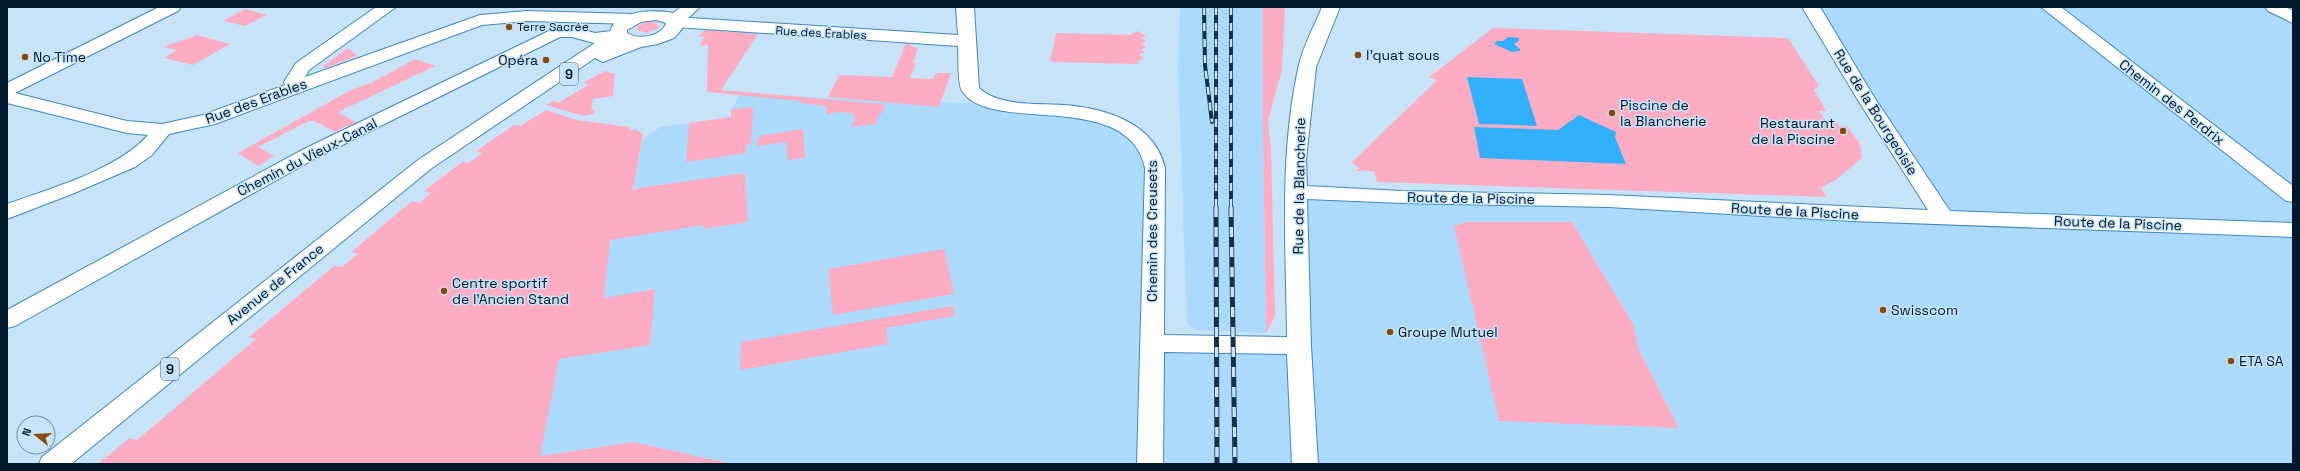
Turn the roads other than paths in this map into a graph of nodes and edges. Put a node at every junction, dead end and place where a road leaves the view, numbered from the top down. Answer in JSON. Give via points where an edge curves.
{"nodes":[{"id":1,"x":172,"y":7,"type":"edge"},
{"id":2,"x":386,"y":7,"type":"edge"},
{"id":3,"x":691,"y":7,"type":"edge"},
{"id":4,"x":965,"y":7,"type":"edge"},
{"id":5,"x":1331,"y":7,"type":"edge"},
{"id":6,"x":1811,"y":7,"type":"edge"},
{"id":7,"x":2050,"y":7,"type":"edge"},
{"id":8,"x":2274,"y":7,"type":"edge"},
{"id":9,"x":674,"y":17,"type":"edge"},
{"id":10,"x":579,"y":18,"type":"junction"},
{"id":11,"x":2293,"y":18,"type":"edge"},
{"id":12,"x":633,"y":19,"type":"junction"},
{"id":13,"x":618,"y":35,"type":"junction"},
{"id":14,"x":968,"y":41,"type":"junction"},
{"id":15,"x":637,"y":42,"type":"junction"},
{"id":16,"x":297,"y":86,"type":"junction"},
{"id":17,"x":7,"y":90,"type":"edge"},
{"id":18,"x":7,"y":97,"type":"edge"},
{"id":19,"x":503,"y":110,"type":"junction"},
{"id":20,"x":162,"y":130,"type":"junction"},
{"id":21,"x":1296,"y":192,"type":"junction"},
{"id":22,"x":2293,"y":196,"type":"edge"},
{"id":23,"x":7,"y":212,"type":"edge"},
{"id":24,"x":1943,"y":217,"type":"junction"},
{"id":25,"x":2293,"y":230,"type":"edge"},
{"id":26,"x":7,"y":320,"type":"edge"},
{"id":27,"x":1151,"y":343,"type":"junction"},
{"id":28,"x":1299,"y":346,"type":"junction"},
{"id":29,"x":52,"y":464,"type":"edge"},
{"id":30,"x":1150,"y":464,"type":"edge"},
{"id":31,"x":1305,"y":464,"type":"edge"}],
"edges":[{"from":1,"to":17,"type":"street"},
{"from":2,"to":16,"type":"street","via":[[302,67],[293,82]]},
{"from":3,"to":9,"type":"street"},
{"from":4,"to":14,"type":"street","name":"Chemin des Creusets"},
{"from":5,"to":21,"type":"street","name":"Rue de la Blancherie","via":[[1305,76],[1296,160]]},
{"from":6,"to":24,"type":"street","name":"Rue de la Bourgeoisie","via":[[1865,97]]},
{"from":7,"to":22,"type":"street","name":"Chemin des Perdrix"},
{"from":8,"to":11,"type":"street"},
{"from":9,"to":12,"type":"street","name":"Rue des Érables","via":[[652,15]]},
{"from":9,"to":14,"type":"street","name":"Rue des Érables"},
{"from":9,"to":15,"type":"street","name":"Avenue de France","via":[[674,27],[664,36]]},
{"from":10,"to":12,"type":"street"},
{"from":10,"to":13,"type":"street"},
{"from":10,"to":16,"type":"street","name":"Rue des Erables","via":[[527,16],[480,20]]},
{"from":12,"to":13,"type":"street","name":"Avenue de France","via":[[621,26]]},
{"from":13,"to":15,"type":"street","via":[[625,40]]},
{"from":13,"to":19,"type":"street","name":"Avenue de France","number":"9"},
{"from":13,"to":26,"type":"street","name":"Chemin du Vieux-Canal","via":[[594,38],[573,32],[557,32],[311,153]]},
{"from":14,"to":27,"type":"street","name":"Chemin des Creusets","via":[[970,89],[980,99],[1007,106],[1076,112],[1108,119],[1125,128],[1149,148],[1155,168]]},
{"from":15,"to":19,"type":"street","name":"Avenue de France","number":"9"},
{"from":16,"to":20,"type":"street","name":"Rue des Erables","via":[[208,120]]},
{"from":18,"to":20,"type":"street","name":"Rue des Erables","via":[[128,127]]},
{"from":19,"to":29,"type":"street","name":"Avenue de France","number":"9","via":[[378,200]]},
{"from":20,"to":23,"type":"street","via":[[145,151],[128,163]]},
{"from":21,"to":24,"type":"street","name":"Route de la Piscine","via":[[1616,202]]},
{"from":21,"to":28,"type":"street","name":"Rue de la Blancherie"},
{"from":24,"to":25,"type":"street","name":"Route de la Piscine"},
{"from":27,"to":28,"type":"street"},
{"from":27,"to":30,"type":"street","name":"Chemin des Creusets"},
{"from":28,"to":31,"type":"street","name":"Rue de la Blancherie"}]}
